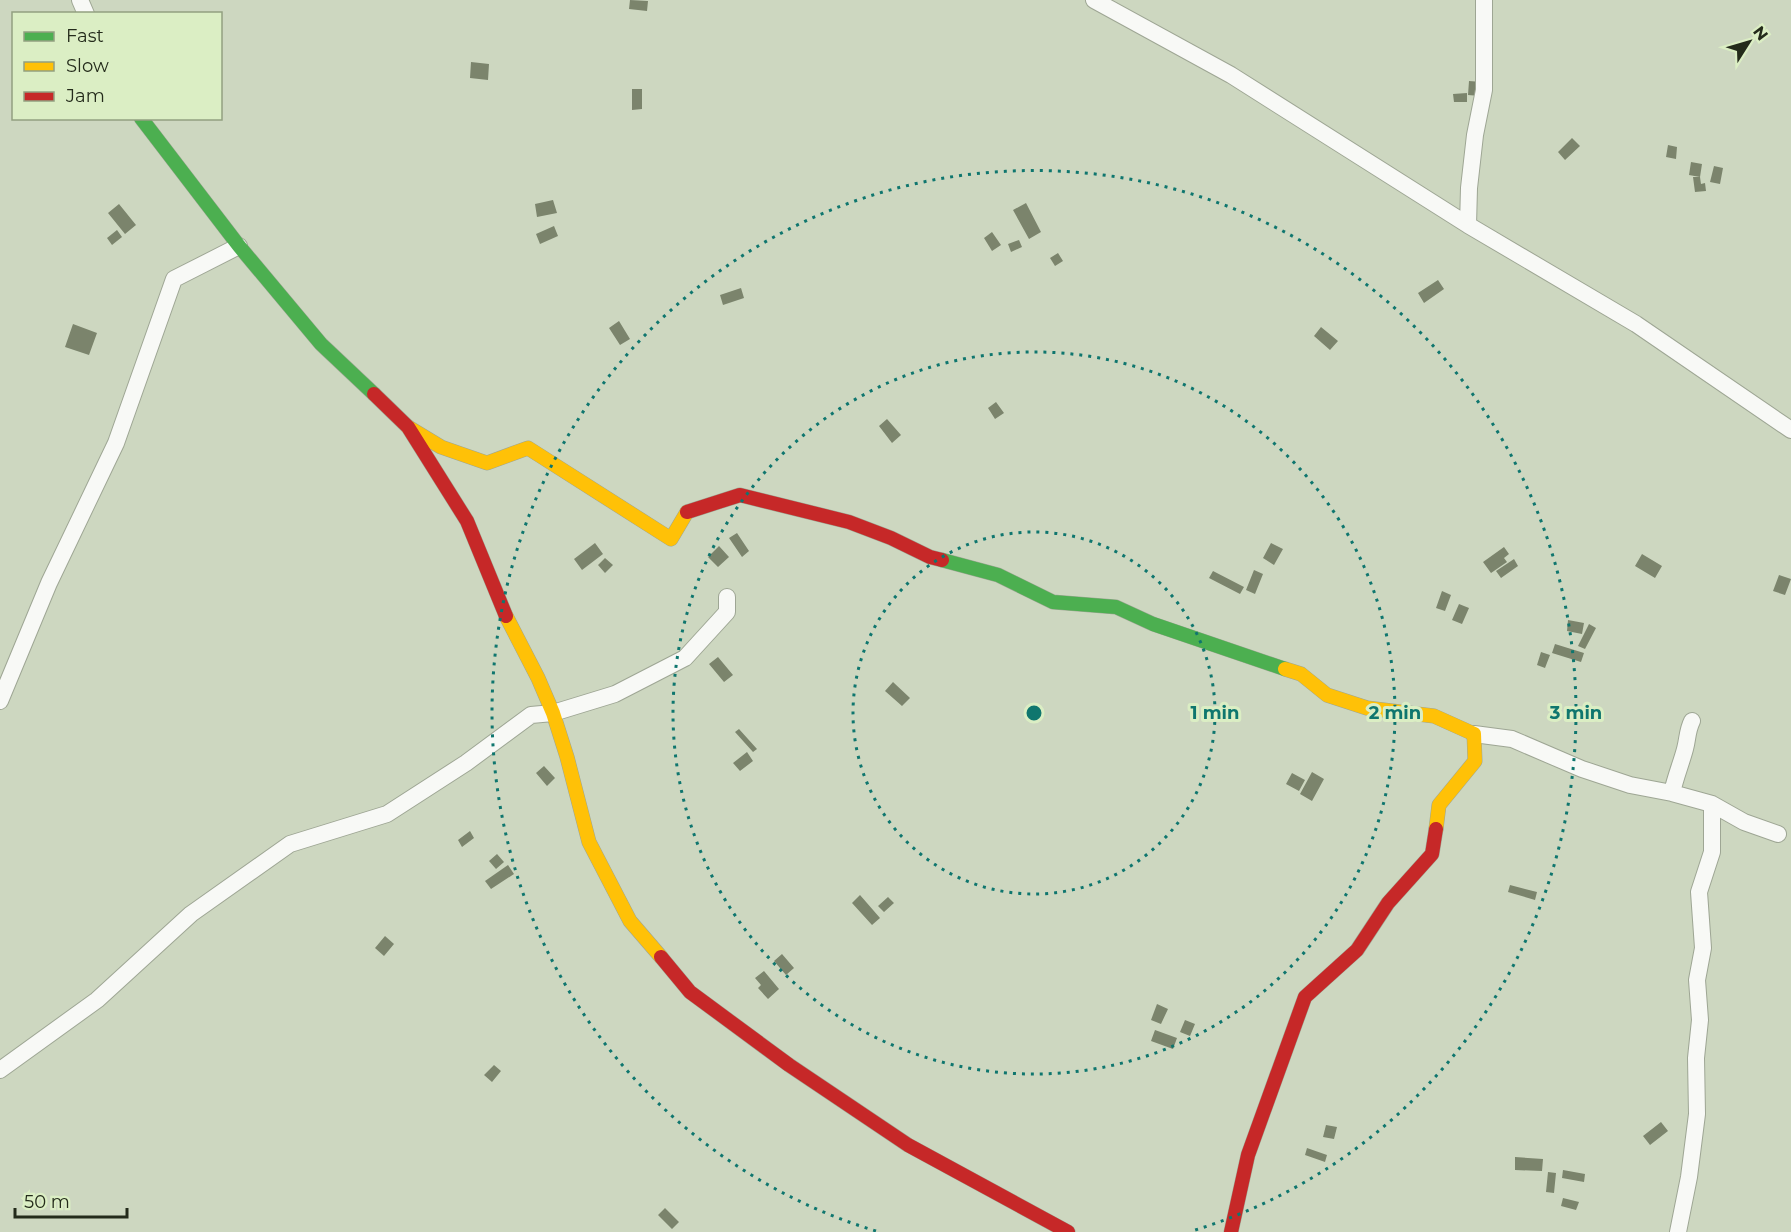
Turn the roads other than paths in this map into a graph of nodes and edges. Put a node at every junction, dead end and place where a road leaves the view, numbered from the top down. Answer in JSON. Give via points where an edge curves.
{"nodes":[{"id":1,"x":1094,"y":0,"type":"edge"},
{"id":2,"x":1484,"y":0,"type":"edge"},
{"id":3,"x":143,"y":120,"type":"edge"},
{"id":4,"x":1468,"y":225,"type":"junction"},
{"id":5,"x":239,"y":246,"type":"junction"},
{"id":6,"x":408,"y":427,"type":"junction"},
{"id":7,"x":1791,"y":430,"type":"edge"},
{"id":8,"x":727,"y":597,"type":"dead end"},
{"id":9,"x":0,"y":701,"type":"edge"},
{"id":10,"x":553,"y":713,"type":"junction"},
{"id":11,"x":1692,"y":721,"type":"dead end"},
{"id":12,"x":1474,"y":734,"type":"junction"},
{"id":13,"x":1672,"y":793,"type":"junction"},
{"id":14,"x":1712,"y":804,"type":"junction"},
{"id":15,"x":1778,"y":834,"type":"dead end"},
{"id":16,"x":0,"y":1070,"type":"edge"},
{"id":17,"x":1068,"y":1232,"type":"edge"},
{"id":18,"x":1232,"y":1232,"type":"edge"},
{"id":19,"x":1678,"y":1232,"type":"edge"}],
"edges":[{"from":1,"to":4,"type":"street","via":[[1231,75]]},
{"from":2,"to":4,"type":"street","via":[[1484,90],[1474,145]]},
{"from":3,"to":5,"type":"street"},
{"from":4,"to":7,"type":"street","via":[[1636,324]]},
{"from":5,"to":6,"type":"street","via":[[321,344]]},
{"from":5,"to":9,"type":"street","via":[[174,279],[116,443],[49,583]]},
{"from":6,"to":10,"type":"street","via":[[467,521],[511,628]]},
{"from":6,"to":12,"type":"street","via":[[441,447],[487,463],[528,448],[671,539],[688,511],[740,495],[838,519],[930,557],[998,575],[1053,602],[1116,607],[1153,624],[1301,674],[1327,695],[1366,708],[1434,716]]},
{"from":8,"to":10,"type":"street","via":[[727,612],[685,658],[615,694]]},
{"from":10,"to":16,"type":"street","via":[[531,715],[387,814],[290,844],[191,914],[97,1000]]},
{"from":10,"to":17,"type":"street","via":[[589,842],[630,921],[690,992],[908,1145]]},
{"from":11,"to":13,"type":"street"},
{"from":12,"to":13,"type":"street","via":[[1512,739],[1582,769],[1630,785]]},
{"from":12,"to":18,"type":"street","via":[[1475,762],[1439,805],[1432,854],[1388,903],[1357,950],[1305,998],[1248,1155]]},
{"from":13,"to":14,"type":"street"},
{"from":14,"to":15,"type":"street","via":[[1744,822]]},
{"from":14,"to":19,"type":"street","via":[[1712,852],[1699,892],[1703,948],[1697,980],[1697,1114]]}]}
